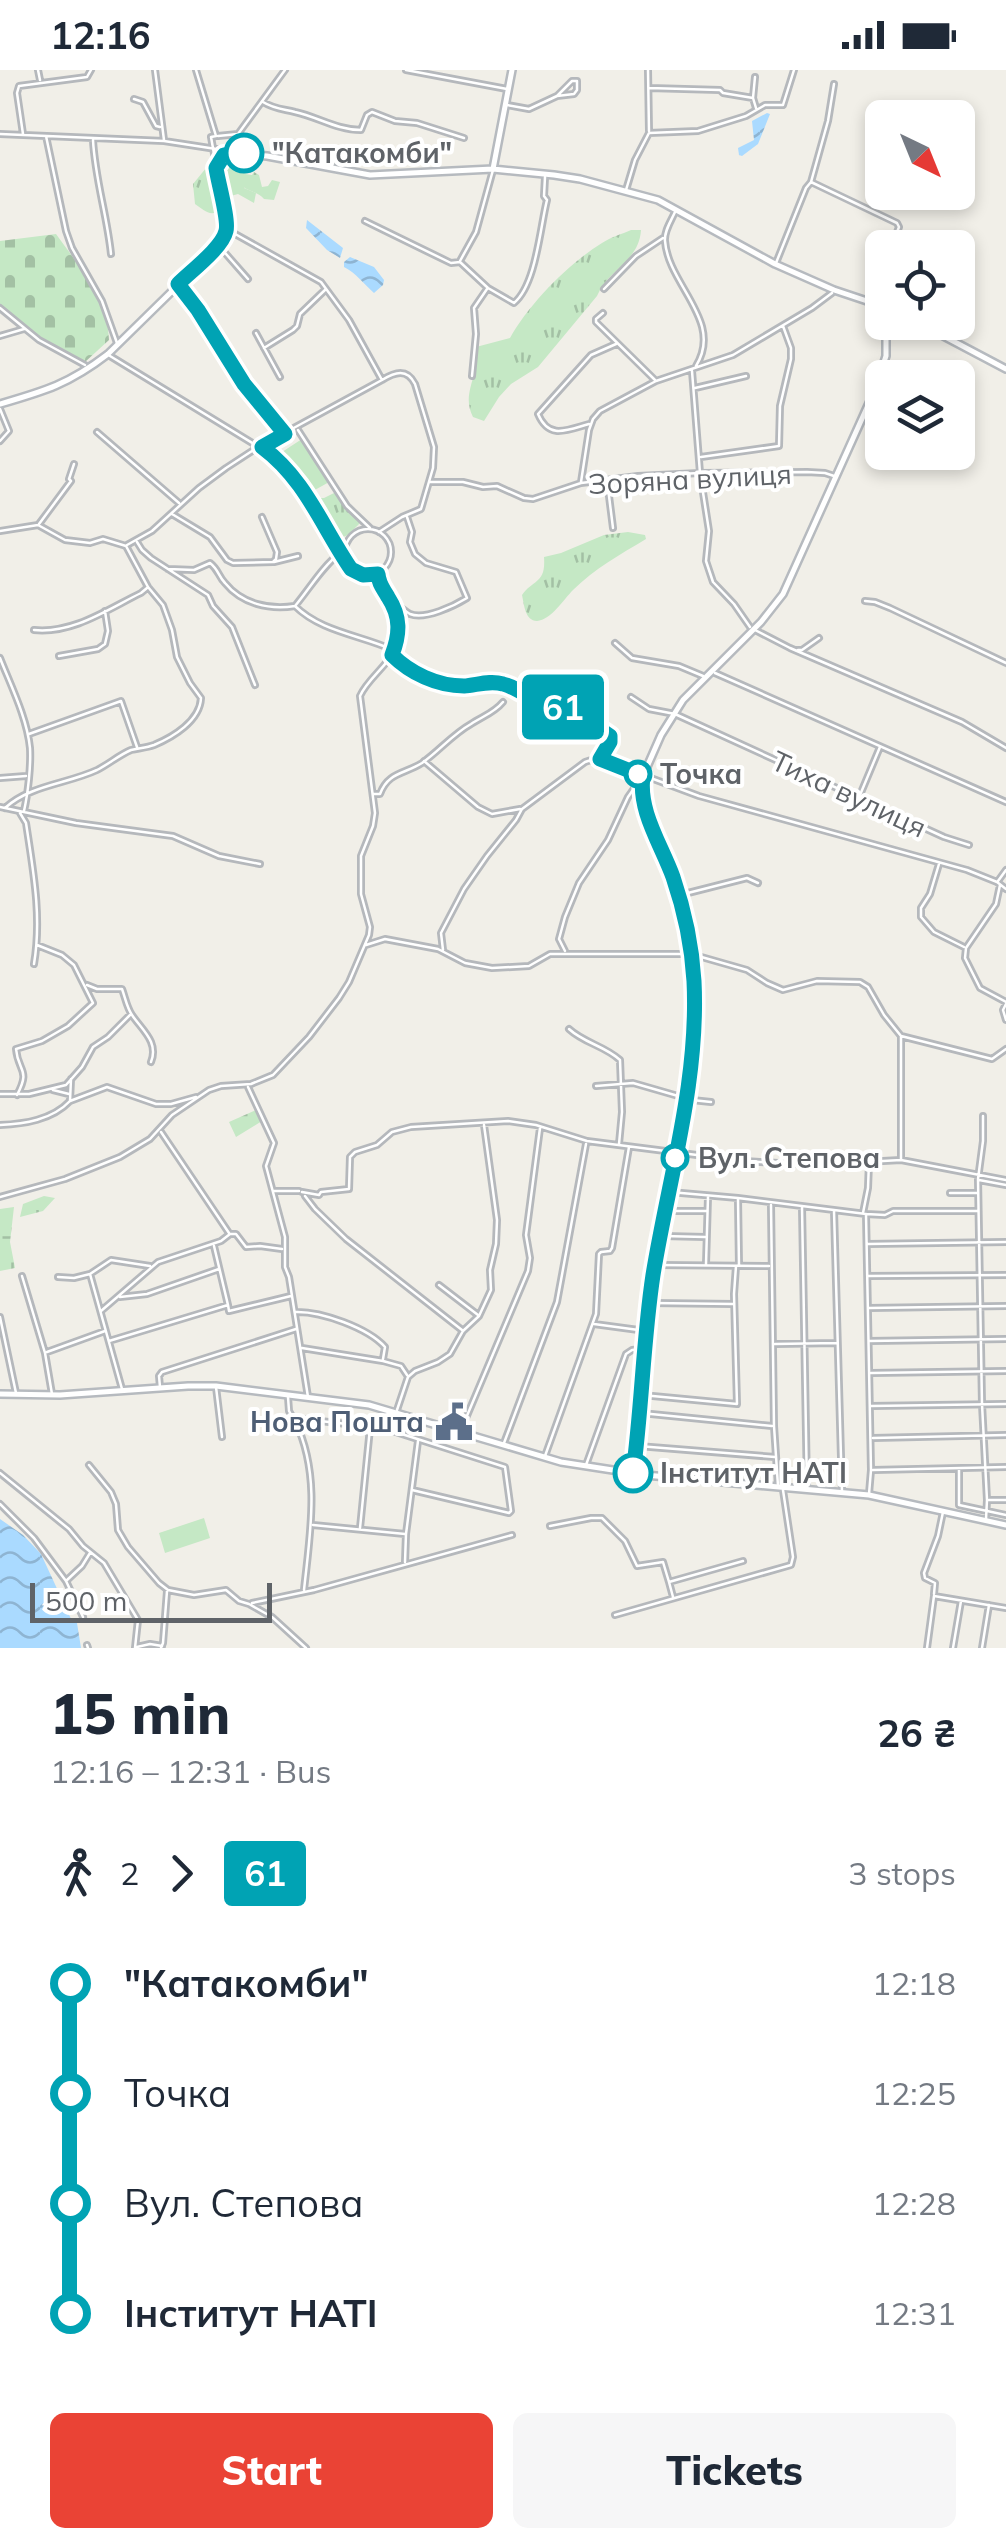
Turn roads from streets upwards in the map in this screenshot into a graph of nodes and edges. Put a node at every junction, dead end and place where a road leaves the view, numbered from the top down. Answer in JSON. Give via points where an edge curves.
{"nodes":[{"id":1,"x":38,"y":70,"type":"edge"},
{"id":2,"x":91,"y":70,"type":"edge"},
{"id":3,"x":155,"y":70,"type":"edge"},
{"id":4,"x":196,"y":70,"type":"edge"},
{"id":5,"x":285,"y":70,"type":"edge"},
{"id":6,"x":406,"y":70,"type":"edge"},
{"id":7,"x":512,"y":70,"type":"edge"},
{"id":8,"x":648,"y":70,"type":"edge"},
{"id":9,"x":794,"y":70,"type":"edge"},
{"id":10,"x":755,"y":77,"type":"dead end"},
{"id":11,"x":40,"y":82,"type":"junction"},
{"id":12,"x":834,"y":84,"type":"dead end"},
{"id":13,"x":649,"y":88,"type":"junction"},
{"id":14,"x":508,"y":90,"type":"junction"},
{"id":15,"x":556,"y":96,"type":"dead end"},
{"id":16,"x":134,"y":98,"type":"dead end"},
{"id":17,"x":753,"y":98,"type":"junction"},
{"id":18,"x":263,"y":102,"type":"junction"},
{"id":19,"x":505,"y":105,"type":"junction"},
{"id":20,"x":757,"y":110,"type":"junction"},
{"id":21,"x":162,"y":127,"type":"junction"},
{"id":22,"x":649,"y":133,"type":"junction"},
{"id":23,"x":0,"y":134,"type":"edge"},
{"id":24,"x":238,"y":134,"type":"junction"},
{"id":25,"x":24,"y":135,"type":"junction"},
{"id":26,"x":46,"y":136,"type":"junction"},
{"id":27,"x":216,"y":136,"type":"junction"},
{"id":28,"x":464,"y":138,"type":"dead end"},
{"id":29,"x":94,"y":139,"type":"junction"},
{"id":30,"x":164,"y":141,"type":"junction"},
{"id":31,"x":212,"y":147,"type":"junction"},
{"id":32,"x":238,"y":152,"type":"junction"},
{"id":33,"x":216,"y":168,"type":"junction"},
{"id":34,"x":494,"y":169,"type":"junction"},
{"id":35,"x":546,"y":174,"type":"junction"},
{"id":36,"x":811,"y":182,"type":"junction"},
{"id":37,"x":626,"y":191,"type":"junction"},
{"id":38,"x":676,"y":209,"type":"junction"},
{"id":39,"x":364,"y":221,"type":"dead end"},
{"id":40,"x":227,"y":230,"type":"junction"},
{"id":41,"x":897,"y":230,"type":"edge"},
{"id":42,"x":664,"y":238,"type":"junction"},
{"id":43,"x":218,"y":245,"type":"junction"},
{"id":44,"x":111,"y":254,"type":"dead end"},
{"id":45,"x":460,"y":262,"type":"junction"},
{"id":46,"x":775,"y":264,"type":"junction"},
{"id":47,"x":248,"y":279,"type":"dead end"},
{"id":48,"x":178,"y":284,"type":"junction"},
{"id":49,"x":327,"y":288,"type":"junction"},
{"id":50,"x":488,"y":288,"type":"junction"},
{"id":51,"x":604,"y":289,"type":"dead end"},
{"id":52,"x":834,"y":290,"type":"junction"},
{"id":53,"x":865,"y":299,"type":"edge"},
{"id":54,"x":0,"y":308,"type":"edge"},
{"id":55,"x":603,"y":313,"type":"dead end"},
{"id":56,"x":782,"y":325,"type":"junction"},
{"id":57,"x":26,"y":329,"type":"junction"},
{"id":58,"x":256,"y":333,"type":"dead end"},
{"id":59,"x":0,"y":336,"type":"edge"},
{"id":60,"x":887,"y":340,"type":"edge"},
{"id":61,"x":952,"y":340,"type":"edge"},
{"id":62,"x":118,"y":344,"type":"junction"},
{"id":63,"x":616,"y":344,"type":"junction"},
{"id":64,"x":264,"y":348,"type":"junction"},
{"id":65,"x":108,"y":354,"type":"junction"},
{"id":66,"x":89,"y":368,"type":"junction"},
{"id":67,"x":694,"y":368,"type":"junction"},
{"id":68,"x":1006,"y":369,"type":"edge"},
{"id":69,"x":472,"y":376,"type":"dead end"},
{"id":70,"x":746,"y":376,"type":"dead end"},
{"id":71,"x":280,"y":377,"type":"dead end"},
{"id":72,"x":382,"y":380,"type":"junction"},
{"id":73,"x":656,"y":381,"type":"junction"},
{"id":74,"x":694,"y":388,"type":"junction"},
{"id":75,"x":0,"y":406,"type":"edge"},
{"id":76,"x":591,"y":424,"type":"junction"},
{"id":77,"x":296,"y":428,"type":"junction"},
{"id":78,"x":97,"y":432,"type":"dead end"},
{"id":79,"x":285,"y":434,"type":"junction"},
{"id":80,"x":0,"y":442,"type":"edge"},
{"id":81,"x":262,"y":447,"type":"junction"},
{"id":82,"x":699,"y":457,"type":"junction"},
{"id":83,"x":74,"y":464,"type":"dead end"},
{"id":84,"x":700,"y":473,"type":"junction"},
{"id":85,"x":836,"y":477,"type":"junction"},
{"id":86,"x":607,"y":480,"type":"junction"},
{"id":87,"x":428,"y":482,"type":"junction"},
{"id":88,"x":581,"y":483,"type":"junction"},
{"id":89,"x":180,"y":504,"type":"junction"},
{"id":90,"x":171,"y":513,"type":"junction"},
{"id":91,"x":406,"y":516,"type":"junction"},
{"id":92,"x":262,"y":517,"type":"dead end"},
{"id":93,"x":400,"y":520,"type":"junction"},
{"id":94,"x":408,"y":524,"type":"junction"},
{"id":95,"x":38,"y":525,"type":"junction"},
{"id":96,"x":613,"y":528,"type":"dead end"},
{"id":97,"x":371,"y":529,"type":"junction"},
{"id":98,"x":0,"y":531,"type":"edge"},
{"id":99,"x":380,"y":532,"type":"junction"},
{"id":100,"x":137,"y":540,"type":"junction"},
{"id":101,"x":126,"y":546,"type":"junction"},
{"id":102,"x":341,"y":552,"type":"junction"},
{"id":103,"x":298,"y":556,"type":"dead end"},
{"id":104,"x":346,"y":559,"type":"junction"},
{"id":105,"x":273,"y":562,"type":"junction"},
{"id":106,"x":168,"y":568,"type":"junction"},
{"id":107,"x":378,"y":574,"type":"junction"},
{"id":108,"x":148,"y":587,"type":"junction"},
{"id":109,"x":388,"y":596,"type":"junction"},
{"id":110,"x":865,"y":601,"type":"dead end"},
{"id":111,"x":295,"y":606,"type":"junction"},
{"id":112,"x":104,"y":611,"type":"junction"},
{"id":113,"x":34,"y":630,"type":"dead end"},
{"id":114,"x":753,"y":630,"type":"junction"},
{"id":115,"x":819,"y":638,"type":"dead end"},
{"id":116,"x":615,"y":643,"type":"dead end"},
{"id":117,"x":796,"y":650,"type":"junction"},
{"id":118,"x":393,"y":652,"type":"junction"},
{"id":119,"x":59,"y":656,"type":"dead end"},
{"id":120,"x":0,"y":658,"type":"edge"},
{"id":121,"x":1006,"y":663,"type":"edge"},
{"id":122,"x":711,"y":670,"type":"junction"},
{"id":123,"x":704,"y":676,"type":"junction"},
{"id":124,"x":254,"y":684,"type":"dead end"},
{"id":125,"x":631,"y":697,"type":"dead end"},
{"id":126,"x":503,"y":702,"type":"dead end"},
{"id":127,"x":675,"y":714,"type":"junction"},
{"id":128,"x":27,"y":735,"type":"junction"},
{"id":129,"x":880,"y":746,"type":"junction"},
{"id":130,"x":138,"y":748,"type":"junction"},
{"id":131,"x":1006,"y":748,"type":"edge"},
{"id":132,"x":600,"y":759,"type":"junction"},
{"id":133,"x":424,"y":761,"type":"junction"},
{"id":134,"x":28,"y":776,"type":"junction"},
{"id":135,"x":643,"y":776,"type":"junction"},
{"id":136,"x":0,"y":778,"type":"edge"},
{"id":137,"x":28,"y":792,"type":"junction"},
{"id":138,"x":373,"y":794,"type":"junction"},
{"id":139,"x":858,"y":797,"type":"junction"},
{"id":140,"x":1006,"y":802,"type":"edge"},
{"id":141,"x":2,"y":808,"type":"edge"},
{"id":142,"x":522,"y":809,"type":"junction"},
{"id":143,"x":22,"y":812,"type":"junction"},
{"id":144,"x":970,"y":844,"type":"dead end"},
{"id":145,"x":940,"y":863,"type":"junction"},
{"id":146,"x":260,"y":864,"type":"dead end"},
{"id":147,"x":1006,"y":870,"type":"edge"},
{"id":148,"x":758,"y":883,"type":"dead end"},
{"id":149,"x":999,"y":883,"type":"junction"},
{"id":150,"x":1006,"y":889,"type":"edge"},
{"id":151,"x":679,"y":895,"type":"junction"},
{"id":152,"x":369,"y":937,"type":"junction"},
{"id":153,"x":374,"y":940,"type":"junction"},
{"id":154,"x":37,"y":945,"type":"junction"},
{"id":155,"x":365,"y":946,"type":"junction"},
{"id":156,"x":966,"y":948,"type":"junction"},
{"id":157,"x":443,"y":952,"type":"junction"},
{"id":158,"x":566,"y":954,"type":"junction"},
{"id":159,"x":691,"y":954,"type":"junction"},
{"id":160,"x":34,"y":964,"type":"dead end"},
{"id":161,"x":84,"y":983,"type":"junction"},
{"id":162,"x":1006,"y":1003,"type":"edge"},
{"id":163,"x":131,"y":1014,"type":"junction"},
{"id":164,"x":1006,"y":1020,"type":"edge"},
{"id":165,"x":569,"y":1029,"type":"dead end"},
{"id":166,"x":901,"y":1036,"type":"junction"},
{"id":167,"x":1006,"y":1049,"type":"edge"},
{"id":168,"x":151,"y":1062,"type":"dead end"},
{"id":169,"x":71,"y":1078,"type":"junction"},
{"id":170,"x":622,"y":1083,"type":"junction"},
{"id":171,"x":248,"y":1085,"type":"junction"},
{"id":172,"x":596,"y":1086,"type":"dead end"},
{"id":173,"x":50,"y":1090,"type":"junction"},
{"id":174,"x":0,"y":1094,"type":"edge"},
{"id":175,"x":71,"y":1094,"type":"junction"},
{"id":176,"x":18,"y":1095,"type":"junction"},
{"id":177,"x":198,"y":1098,"type":"junction"},
{"id":178,"x":688,"y":1098,"type":"junction"},
{"id":179,"x":70,"y":1102,"type":"junction"},
{"id":180,"x":711,"y":1102,"type":"dead end"},
{"id":181,"x":982,"y":1116,"type":"dead end"},
{"id":182,"x":484,"y":1124,"type":"junction"},
{"id":183,"x":0,"y":1126,"type":"edge"},
{"id":184,"x":541,"y":1126,"type":"junction"},
{"id":185,"x":160,"y":1130,"type":"junction"},
{"id":186,"x":587,"y":1141,"type":"junction"},
{"id":187,"x":619,"y":1145,"type":"junction"},
{"id":188,"x":629,"y":1147,"type":"junction"},
{"id":189,"x":676,"y":1152,"type":"junction"},
{"id":190,"x":900,"y":1160,"type":"junction"},
{"id":191,"x":869,"y":1161,"type":"junction"},
{"id":192,"x":978,"y":1177,"type":"junction"},
{"id":193,"x":1006,"y":1183,"type":"edge"},
{"id":194,"x":273,"y":1192,"type":"junction"},
{"id":195,"x":302,"y":1192,"type":"junction"},
{"id":196,"x":668,"y":1192,"type":"junction"},
{"id":197,"x":950,"y":1193,"type":"dead end"},
{"id":198,"x":978,"y":1193,"type":"junction"},
{"id":199,"x":708,"y":1195,"type":"junction"},
{"id":200,"x":0,"y":1198,"type":"edge"},
{"id":201,"x":738,"y":1198,"type":"junction"},
{"id":202,"x":771,"y":1203,"type":"junction"},
{"id":203,"x":802,"y":1207,"type":"junction"},
{"id":204,"x":665,"y":1211,"type":"junction"},
{"id":205,"x":708,"y":1211,"type":"junction"},
{"id":206,"x":834,"y":1211,"type":"junction"},
{"id":207,"x":978,"y":1211,"type":"junction"},
{"id":208,"x":864,"y":1214,"type":"junction"},
{"id":209,"x":230,"y":1234,"type":"junction"},
{"id":210,"x":660,"y":1236,"type":"junction"},
{"id":211,"x":707,"y":1237,"type":"junction"},
{"id":212,"x":979,"y":1242,"type":"junction"},
{"id":213,"x":1006,"y":1242,"type":"edge"},
{"id":214,"x":213,"y":1244,"type":"junction"},
{"id":215,"x":866,"y":1244,"type":"junction"},
{"id":216,"x":284,"y":1249,"type":"junction"},
{"id":217,"x":655,"y":1265,"type":"junction"},
{"id":218,"x":151,"y":1266,"type":"junction"},
{"id":219,"x":706,"y":1266,"type":"junction"},
{"id":220,"x":738,"y":1266,"type":"junction"},
{"id":221,"x":772,"y":1266,"type":"junction"},
{"id":222,"x":219,"y":1268,"type":"junction"},
{"id":223,"x":90,"y":1274,"type":"junction"},
{"id":224,"x":980,"y":1275,"type":"junction"},
{"id":225,"x":1006,"y":1275,"type":"edge"},
{"id":226,"x":22,"y":1276,"type":"dead end"},
{"id":227,"x":867,"y":1276,"type":"junction"},
{"id":228,"x":58,"y":1277,"type":"dead end"},
{"id":229,"x":438,"y":1285,"type":"dead end"},
{"id":230,"x":292,"y":1295,"type":"junction"},
{"id":231,"x":118,"y":1297,"type":"junction"},
{"id":232,"x":649,"y":1303,"type":"junction"},
{"id":233,"x":735,"y":1304,"type":"junction"},
{"id":234,"x":228,"y":1305,"type":"junction"},
{"id":235,"x":980,"y":1306,"type":"junction"},
{"id":236,"x":1006,"y":1306,"type":"edge"},
{"id":237,"x":868,"y":1308,"type":"junction"},
{"id":238,"x":101,"y":1311,"type":"junction"},
{"id":239,"x":294,"y":1312,"type":"junction"},
{"id":240,"x":479,"y":1316,"type":"junction"},
{"id":241,"x":0,"y":1317,"type":"edge"},
{"id":242,"x":593,"y":1324,"type":"junction"},
{"id":243,"x":297,"y":1329,"type":"junction"},
{"id":244,"x":106,"y":1331,"type":"junction"},
{"id":245,"x":463,"y":1331,"type":"junction"},
{"id":246,"x":646,"y":1331,"type":"junction"},
{"id":247,"x":1006,"y":1339,"type":"edge"},
{"id":248,"x":981,"y":1340,"type":"junction"},
{"id":249,"x":109,"y":1341,"type":"junction"},
{"id":250,"x":869,"y":1341,"type":"junction"},
{"id":251,"x":806,"y":1343,"type":"junction"},
{"id":252,"x":837,"y":1343,"type":"junction"},
{"id":253,"x":773,"y":1344,"type":"junction"},
{"id":254,"x":300,"y":1348,"type":"junction"},
{"id":255,"x":644,"y":1349,"type":"junction"},
{"id":256,"x":45,"y":1353,"type":"junction"},
{"id":257,"x":383,"y":1360,"type":"junction"},
{"id":258,"x":1006,"y":1371,"type":"edge"},
{"id":259,"x":982,"y":1372,"type":"junction"},
{"id":260,"x":869,"y":1374,"type":"junction"},
{"id":261,"x":408,"y":1377,"type":"junction"},
{"id":262,"x":216,"y":1386,"type":"junction"},
{"id":263,"x":160,"y":1388,"type":"junction"},
{"id":264,"x":123,"y":1391,"type":"junction"},
{"id":265,"x":0,"y":1394,"type":"edge"},
{"id":266,"x":16,"y":1394,"type":"junction"},
{"id":267,"x":641,"y":1394,"type":"junction"},
{"id":268,"x":52,"y":1395,"type":"junction"},
{"id":269,"x":288,"y":1396,"type":"junction"},
{"id":270,"x":309,"y":1398,"type":"junction"},
{"id":271,"x":982,"y":1404,"type":"junction"},
{"id":272,"x":1006,"y":1404,"type":"edge"},
{"id":273,"x":870,"y":1406,"type":"junction"},
{"id":274,"x":397,"y":1412,"type":"junction"},
{"id":275,"x":640,"y":1413,"type":"junction"},
{"id":276,"x":292,"y":1417,"type":"junction"},
{"id":277,"x":370,"y":1426,"type":"junction"},
{"id":278,"x":774,"y":1426,"type":"junction"},
{"id":279,"x":460,"y":1432,"type":"junction"},
{"id":280,"x":983,"y":1436,"type":"junction"},
{"id":281,"x":1006,"y":1436,"type":"edge"},
{"id":282,"x":222,"y":1437,"type":"dead end"},
{"id":283,"x":871,"y":1438,"type":"junction"},
{"id":284,"x":418,"y":1441,"type":"junction"},
{"id":285,"x":504,"y":1445,"type":"junction"},
{"id":286,"x":637,"y":1446,"type":"junction"},
{"id":287,"x":545,"y":1458,"type":"junction"},
{"id":288,"x":776,"y":1458,"type":"junction"},
{"id":289,"x":89,"y":1465,"type":"dead end"},
{"id":290,"x":585,"y":1467,"type":"junction"},
{"id":291,"x":1006,"y":1467,"type":"edge"},
{"id":292,"x":986,"y":1468,"type":"junction"},
{"id":293,"x":959,"y":1469,"type":"junction"},
{"id":294,"x":871,"y":1470,"type":"junction"},
{"id":295,"x":0,"y":1473,"type":"edge"},
{"id":296,"x":633,"y":1473,"type":"junction"},
{"id":297,"x":780,"y":1488,"type":"junction"},
{"id":298,"x":412,"y":1490,"type":"junction"},
{"id":299,"x":808,"y":1490,"type":"junction"},
{"id":300,"x":842,"y":1493,"type":"junction"},
{"id":301,"x":869,"y":1495,"type":"junction"},
{"id":302,"x":987,"y":1500,"type":"junction"},
{"id":303,"x":1006,"y":1500,"type":"edge"},
{"id":304,"x":0,"y":1504,"type":"edge"},
{"id":305,"x":987,"y":1511,"type":"junction"},
{"id":306,"x":943,"y":1512,"type":"junction"},
{"id":307,"x":1006,"y":1515,"type":"edge"},
{"id":308,"x":986,"y":1520,"type":"junction"},
{"id":309,"x":311,"y":1525,"type":"junction"},
{"id":310,"x":1006,"y":1525,"type":"edge"},
{"id":311,"x":550,"y":1526,"type":"dead end"},
{"id":312,"x":360,"y":1528,"type":"junction"},
{"id":313,"x":406,"y":1534,"type":"junction"},
{"id":314,"x":512,"y":1535,"type":"dead end"},
{"id":315,"x":91,"y":1552,"type":"junction"},
{"id":316,"x":743,"y":1561,"type":"dead end"},
{"id":317,"x":405,"y":1564,"type":"junction"},
{"id":318,"x":66,"y":1581,"type":"junction"},
{"id":319,"x":669,"y":1582,"type":"junction"},
{"id":320,"x":168,"y":1590,"type":"junction"},
{"id":321,"x":304,"y":1591,"type":"junction"},
{"id":322,"x":934,"y":1596,"type":"junction"},
{"id":323,"x":674,"y":1598,"type":"junction"},
{"id":324,"x":961,"y":1601,"type":"junction"},
{"id":325,"x":249,"y":1604,"type":"junction"},
{"id":326,"x":989,"y":1605,"type":"junction"},
{"id":327,"x":1006,"y":1608,"type":"edge"},
{"id":328,"x":615,"y":1615,"type":"dead end"},
{"id":329,"x":83,"y":1617,"type":"dead end"},
{"id":330,"x":135,"y":1647,"type":"edge"},
{"id":331,"x":161,"y":1647,"type":"edge"},
{"id":332,"x":306,"y":1648,"type":"edge"},
{"id":333,"x":927,"y":1648,"type":"edge"},
{"id":334,"x":953,"y":1648,"type":"edge"},
{"id":335,"x":982,"y":1648,"type":"edge"}],
"edges":[{"from":1,"to":11,"type":"street"},
{"from":2,"to":11,"type":"street","via":[[86,77]]},
{"from":3,"to":21,"type":"street"},
{"from":4,"to":27,"type":"street"},
{"from":5,"to":18,"type":"street"},
{"from":6,"to":14,"type":"street"},
{"from":7,"to":14,"type":"street"},
{"from":8,"to":13,"type":"street"},
{"from":9,"to":20,"type":"street","via":[[783,105]]},
{"from":10,"to":17,"type":"street"},
{"from":11,"to":25,"type":"street","via":[[18,87]]},
{"from":12,"to":36,"type":"street"},
{"from":13,"to":17,"type":"street"},
{"from":13,"to":22,"type":"street"},
{"from":14,"to":19,"type":"street"},
{"from":15,"to":19,"type":"street","via":[[533,108]]},
{"from":16,"to":21,"type":"street"},
{"from":17,"to":20,"type":"street"},
{"from":18,"to":24,"type":"street"},
{"from":18,"to":28,"type":"street","via":[[344,129],[362,130],[372,112]]},
{"from":19,"to":34,"type":"street"},
{"from":20,"to":22,"type":"street","via":[[698,130]]},
{"from":21,"to":30,"type":"street"},
{"from":22,"to":37,"type":"street"},
{"from":23,"to":25,"type":"street"},
{"from":24,"to":27,"type":"street"},
{"from":24,"to":32,"type":"street"},
{"from":25,"to":26,"type":"street"},
{"from":26,"to":29,"type":"street"},
{"from":26,"to":62,"type":"street","via":[[66,231]]},
{"from":27,"to":31,"type":"street"},
{"from":29,"to":30,"type":"street"},
{"from":29,"to":44,"type":"street"},
{"from":30,"to":31,"type":"street"},
{"from":31,"to":32,"type":"street"},
{"from":31,"to":33,"type":"street"},
{"from":32,"to":33,"type":"street","via":[[224,155]]},
{"from":32,"to":34,"type":"street","via":[[370,176]]},
{"from":33,"to":40,"type":"street"},
{"from":34,"to":35,"type":"street"},
{"from":34,"to":45,"type":"street"},
{"from":35,"to":37,"type":"street"},
{"from":35,"to":50,"type":"street","via":[[547,200],[523,296],[512,303]]},
{"from":36,"to":41,"type":"street","via":[[899,225]]},
{"from":36,"to":46,"type":"street"},
{"from":37,"to":38,"type":"street"},
{"from":38,"to":42,"type":"street"},
{"from":38,"to":46,"type":"street"},
{"from":39,"to":45,"type":"street"},
{"from":40,"to":43,"type":"street"},
{"from":40,"to":49,"type":"street"},
{"from":42,"to":51,"type":"street"},
{"from":42,"to":67,"type":"street","via":[[702,322],[704,345]]},
{"from":43,"to":47,"type":"street"},
{"from":43,"to":48,"type":"street"},
{"from":45,"to":50,"type":"street"},
{"from":46,"to":52,"type":"street"},
{"from":48,"to":62,"type":"street"},
{"from":48,"to":79,"type":"street"},
{"from":49,"to":64,"type":"street","via":[[300,314],[297,326]]},
{"from":49,"to":72,"type":"street"},
{"from":50,"to":69,"type":"street","via":[[474,308]]},
{"from":52,"to":53,"type":"street"},
{"from":52,"to":56,"type":"street"},
{"from":54,"to":57,"type":"street"},
{"from":55,"to":63,"type":"street","via":[[596,322]]},
{"from":56,"to":67,"type":"street"},
{"from":56,"to":82,"type":"street","via":[[791,358],[779,446]]},
{"from":57,"to":59,"type":"street"},
{"from":57,"to":66,"type":"street"},
{"from":58,"to":64,"type":"street"},
{"from":60,"to":85,"type":"street","via":[[874,392]]},
{"from":61,"to":68,"type":"street"},
{"from":62,"to":65,"type":"street"},
{"from":63,"to":73,"type":"street"},
{"from":63,"to":76,"type":"street","via":[[591,355],[538,414],[550,430]]},
{"from":64,"to":71,"type":"street"},
{"from":65,"to":66,"type":"street"},
{"from":65,"to":81,"type":"street"},
{"from":66,"to":75,"type":"street"},
{"from":67,"to":73,"type":"street"},
{"from":67,"to":74,"type":"street"},
{"from":70,"to":74,"type":"street"},
{"from":72,"to":77,"type":"street"},
{"from":72,"to":87,"type":"street","via":[[404,373],[415,384],[434,447]]},
{"from":73,"to":76,"type":"street","via":[[600,411]]},
{"from":74,"to":82,"type":"street"},
{"from":75,"to":80,"type":"street","via":[[9,431]]},
{"from":76,"to":88,"type":"street"},
{"from":77,"to":79,"type":"street"},
{"from":77,"to":97,"type":"street","via":[[347,506]]},
{"from":78,"to":89,"type":"street"},
{"from":79,"to":81,"type":"street"},
{"from":81,"to":89,"type":"street"},
{"from":81,"to":102,"type":"street","via":[[309,496]]},
{"from":82,"to":84,"type":"street"},
{"from":83,"to":95,"type":"street","via":[[71,481]]},
{"from":84,"to":85,"type":"street","name":"Зоряна вулиця"},
{"from":84,"to":86,"type":"street","name":"Зоряна вулиця"},
{"from":84,"to":114,"type":"street","via":[[706,562],[713,582]]},
{"from":85,"to":114,"type":"street","via":[[783,594]]},
{"from":86,"to":88,"type":"street","name":"Зоряна вулиця"},
{"from":86,"to":96,"type":"street"},
{"from":87,"to":88,"type":"street","name":"Зоряна вулиця","via":[[498,486],[532,499]]},
{"from":87,"to":91,"type":"street","via":[[422,508]]},
{"from":89,"to":90,"type":"street"},
{"from":90,"to":100,"type":"street"},
{"from":90,"to":105,"type":"street","via":[[210,537],[230,562]]},
{"from":91,"to":93,"type":"street"},
{"from":91,"to":94,"type":"street"},
{"from":92,"to":105,"type":"street","via":[[278,556]]},
{"from":93,"to":94,"type":"street"},
{"from":93,"to":99,"type":"street"},
{"from":94,"to":109,"type":"street","via":[[414,554],[456,572],[467,598],[418,616]]},
{"from":95,"to":98,"type":"street"},
{"from":95,"to":101,"type":"street","via":[[65,540]]},
{"from":97,"to":99,"type":"street"},
{"from":97,"to":104,"type":"street","via":[[350,537]]},
{"from":99,"to":107,"type":"street","via":[[391,553]]},
{"from":100,"to":101,"type":"street"},
{"from":100,"to":106,"type":"street","via":[[146,555]]},
{"from":101,"to":108,"type":"street"},
{"from":102,"to":104,"type":"street"},
{"from":102,"to":111,"type":"street"},
{"from":103,"to":105,"type":"street"},
{"from":104,"to":107,"type":"street","via":[[358,574]]},
{"from":106,"to":111,"type":"street","via":[[210,564],[253,604]]},
{"from":106,"to":124,"type":"street","via":[[208,596],[232,627]]},
{"from":107,"to":109,"type":"street"},
{"from":108,"to":112,"type":"street"},
{"from":108,"to":130,"type":"street","via":[[164,605],[177,657],[202,702],[181,729]]},
{"from":109,"to":118,"type":"street","via":[[400,624]]},
{"from":110,"to":121,"type":"street"},
{"from":111,"to":118,"type":"street","via":[[332,629]]},
{"from":112,"to":113,"type":"street","via":[[80,624]]},
{"from":112,"to":119,"type":"street","via":[[106,644]]},
{"from":114,"to":117,"type":"street"},
{"from":114,"to":122,"type":"street"},
{"from":115,"to":117,"type":"street"},
{"from":116,"to":123,"type":"street","via":[[632,658]]},
{"from":117,"to":131,"type":"street"},
{"from":118,"to":132,"type":"street","via":[[416,674],[436,681],[493,682],[580,715],[612,740]]},
{"from":118,"to":138,"type":"street","via":[[360,702]]},
{"from":120,"to":128,"type":"street"},
{"from":122,"to":123,"type":"street"},
{"from":122,"to":129,"type":"street"},
{"from":123,"to":127,"type":"street"},
{"from":125,"to":127,"type":"street","name":"Тиха вулиця"},
{"from":126,"to":133,"type":"street"},
{"from":127,"to":135,"type":"street"},
{"from":127,"to":139,"type":"street","name":"Тиха вулиця"},
{"from":128,"to":130,"type":"street","via":[[121,701]]},
{"from":128,"to":134,"type":"street"},
{"from":129,"to":139,"type":"street"},
{"from":129,"to":140,"type":"street"},
{"from":130,"to":137,"type":"street","via":[[97,770]]},
{"from":132,"to":135,"type":"street"},
{"from":132,"to":142,"type":"street","via":[[586,762]]},
{"from":133,"to":138,"type":"street"},
{"from":133,"to":142,"type":"street","via":[[492,814]]},
{"from":134,"to":136,"type":"street"},
{"from":134,"to":137,"type":"street"},
{"from":135,"to":145,"type":"street"},
{"from":135,"to":151,"type":"street","via":[[644,806]]},
{"from":135,"to":158,"type":"street","via":[[572,898],[559,939]]},
{"from":137,"to":141,"type":"street"},
{"from":137,"to":143,"type":"street"},
{"from":138,"to":152,"type":"street","via":[[374,820],[361,856]]},
{"from":139,"to":144,"type":"street","name":"Тиха вулиця"},
{"from":141,"to":143,"type":"street"},
{"from":142,"to":157,"type":"street","via":[[442,929]]},
{"from":143,"to":146,"type":"street","via":[[173,836]]},
{"from":143,"to":154,"type":"street","via":[[37,897]]},
{"from":145,"to":149,"type":"street"},
{"from":145,"to":156,"type":"street","via":[[920,912],[934,932]]},
{"from":147,"to":149,"type":"street"},
{"from":148,"to":151,"type":"street","via":[[747,878]]},
{"from":149,"to":150,"type":"street"},
{"from":149,"to":156,"type":"street","via":[[996,904]]},
{"from":151,"to":159,"type":"street"},
{"from":152,"to":153,"type":"street"},
{"from":152,"to":155,"type":"street"},
{"from":153,"to":155,"type":"street"},
{"from":153,"to":157,"type":"street"},
{"from":154,"to":160,"type":"street"},
{"from":154,"to":161,"type":"street","via":[[68,959]]},
{"from":155,"to":171,"type":"street","via":[[345,988],[308,1036],[273,1075]]},
{"from":156,"to":162,"type":"street","via":[[980,988]]},
{"from":157,"to":158,"type":"street","via":[[492,968],[522,968]]},
{"from":158,"to":159,"type":"street"},
{"from":159,"to":166,"type":"street","via":[[747,970],[783,990],[816,981],[864,984]]},
{"from":159,"to":178,"type":"street"},
{"from":161,"to":163,"type":"street","via":[[122,990]]},
{"from":161,"to":176,"type":"street","via":[[93,1000],[89,1008],[42,1041],[16,1049],[25,1076]]},
{"from":162,"to":164,"type":"street"},
{"from":163,"to":168,"type":"street","via":[[149,1037]]},
{"from":163,"to":169,"type":"street","via":[[93,1047]]},
{"from":165,"to":170,"type":"street","via":[[618,1056]]},
{"from":166,"to":167,"type":"street","via":[[992,1058]]},
{"from":166,"to":190,"type":"street"},
{"from":169,"to":173,"type":"street"},
{"from":169,"to":175,"type":"street"},
{"from":170,"to":172,"type":"street"},
{"from":170,"to":178,"type":"street"},
{"from":170,"to":187,"type":"street"},
{"from":171,"to":177,"type":"street","via":[[220,1086]]},
{"from":171,"to":194,"type":"street","via":[[274,1143],[266,1166]]},
{"from":173,"to":175,"type":"street"},
{"from":173,"to":176,"type":"street"},
{"from":174,"to":176,"type":"street"},
{"from":175,"to":179,"type":"street"},
{"from":177,"to":179,"type":"street","via":[[156,1104],[106,1087]]},
{"from":177,"to":185,"type":"street"},
{"from":178,"to":180,"type":"street"},
{"from":178,"to":189,"type":"street"},
{"from":179,"to":183,"type":"street","via":[[36,1120]]},
{"from":181,"to":192,"type":"street"},
{"from":182,"to":184,"type":"street"},
{"from":182,"to":195,"type":"street","via":[[392,1132],[350,1157],[348,1189]]},
{"from":182,"to":240,"type":"street","via":[[497,1220],[490,1290]]},
{"from":184,"to":186,"type":"street"},
{"from":184,"to":279,"type":"street","via":[[526,1235],[528,1271]]},
{"from":185,"to":200,"type":"street","via":[[116,1159]]},
{"from":185,"to":209,"type":"street"},
{"from":186,"to":187,"type":"street"},
{"from":186,"to":285,"type":"street","via":[[557,1302]]},
{"from":187,"to":188,"type":"street"},
{"from":188,"to":189,"type":"street"},
{"from":188,"to":242,"type":"street","via":[[612,1248],[599,1254]]},
{"from":189,"to":191,"type":"street","via":[[777,1165]]},
{"from":189,"to":196,"type":"street"},
{"from":190,"to":191,"type":"street"},
{"from":190,"to":192,"type":"street"},
{"from":191,"to":208,"type":"street"},
{"from":192,"to":193,"type":"street"},
{"from":192,"to":198,"type":"street"},
{"from":194,"to":195,"type":"street"},
{"from":194,"to":216,"type":"street"},
{"from":195,"to":245,"type":"street","via":[[346,1239]]},
{"from":196,"to":199,"type":"street"},
{"from":196,"to":204,"type":"street"},
{"from":197,"to":198,"type":"street"},
{"from":198,"to":207,"type":"street"},
{"from":199,"to":201,"type":"street"},
{"from":199,"to":205,"type":"street"},
{"from":201,"to":202,"type":"street"},
{"from":201,"to":220,"type":"street"},
{"from":202,"to":203,"type":"street"},
{"from":202,"to":221,"type":"street"},
{"from":203,"to":206,"type":"street"},
{"from":203,"to":251,"type":"street"},
{"from":204,"to":205,"type":"street"},
{"from":204,"to":210,"type":"street"},
{"from":205,"to":211,"type":"street"},
{"from":206,"to":208,"type":"street"},
{"from":206,"to":252,"type":"street"},
{"from":207,"to":208,"type":"street"},
{"from":207,"to":212,"type":"street"},
{"from":208,"to":215,"type":"street"},
{"from":209,"to":214,"type":"street"},
{"from":209,"to":216,"type":"street","via":[[246,1247]]},
{"from":210,"to":211,"type":"street"},
{"from":210,"to":217,"type":"street"},
{"from":211,"to":219,"type":"street"},
{"from":212,"to":213,"type":"street"},
{"from":212,"to":215,"type":"street"},
{"from":212,"to":224,"type":"street"},
{"from":214,"to":218,"type":"street"},
{"from":214,"to":222,"type":"street"},
{"from":215,"to":227,"type":"street"},
{"from":216,"to":230,"type":"street"},
{"from":217,"to":219,"type":"street"},
{"from":217,"to":232,"type":"street"},
{"from":218,"to":223,"type":"street","via":[[111,1260]]},
{"from":218,"to":231,"type":"street"},
{"from":219,"to":220,"type":"street"},
{"from":220,"to":221,"type":"street"},
{"from":220,"to":233,"type":"street"},
{"from":221,"to":253,"type":"street"},
{"from":222,"to":231,"type":"street","via":[[147,1294]]},
{"from":222,"to":234,"type":"street"},
{"from":223,"to":228,"type":"street"},
{"from":223,"to":238,"type":"street"},
{"from":224,"to":225,"type":"street"},
{"from":224,"to":227,"type":"street"},
{"from":224,"to":235,"type":"street"},
{"from":226,"to":256,"type":"street"},
{"from":227,"to":237,"type":"street"},
{"from":229,"to":240,"type":"street"},
{"from":230,"to":234,"type":"street","via":[[230,1311]]},
{"from":230,"to":239,"type":"street"},
{"from":231,"to":238,"type":"street"},
{"from":232,"to":233,"type":"street"},
{"from":232,"to":246,"type":"street"},
{"from":233,"to":267,"type":"street","via":[[737,1404]]},
{"from":234,"to":249,"type":"street"},
{"from":235,"to":236,"type":"street"},
{"from":235,"to":237,"type":"street"},
{"from":235,"to":248,"type":"street"},
{"from":237,"to":250,"type":"street"},
{"from":238,"to":244,"type":"street"},
{"from":239,"to":243,"type":"street"},
{"from":239,"to":257,"type":"street","via":[[334,1317],[378,1340],[385,1346]]},
{"from":240,"to":245,"type":"street"},
{"from":241,"to":266,"type":"street"},
{"from":242,"to":246,"type":"street"},
{"from":242,"to":287,"type":"street"},
{"from":243,"to":254,"type":"street"},
{"from":243,"to":263,"type":"street","via":[[162,1372]]},
{"from":244,"to":249,"type":"street"},
{"from":244,"to":256,"type":"street"},
{"from":245,"to":261,"type":"street","via":[[447,1356]]},
{"from":246,"to":255,"type":"street"},
{"from":247,"to":248,"type":"street"},
{"from":248,"to":250,"type":"street"},
{"from":248,"to":259,"type":"street"},
{"from":249,"to":264,"type":"street"},
{"from":250,"to":260,"type":"street"},
{"from":251,"to":252,"type":"street"},
{"from":251,"to":253,"type":"street"},
{"from":251,"to":299,"type":"street"},
{"from":252,"to":300,"type":"street"},
{"from":253,"to":278,"type":"street"},
{"from":254,"to":257,"type":"street"},
{"from":254,"to":270,"type":"street"},
{"from":255,"to":267,"type":"street"},
{"from":255,"to":290,"type":"street","via":[[626,1354]]},
{"from":256,"to":268,"type":"street"},
{"from":257,"to":261,"type":"street","via":[[401,1366]]},
{"from":258,"to":259,"type":"street"},
{"from":259,"to":260,"type":"street"},
{"from":259,"to":271,"type":"street"},
{"from":260,"to":273,"type":"street"},
{"from":261,"to":274,"type":"street"},
{"from":262,"to":263,"type":"street"},
{"from":262,"to":269,"type":"street"},
{"from":262,"to":282,"type":"street"},
{"from":263,"to":264,"type":"street"},
{"from":264,"to":268,"type":"street"},
{"from":265,"to":266,"type":"street"},
{"from":266,"to":268,"type":"street"},
{"from":267,"to":275,"type":"street"},
{"from":269,"to":270,"type":"street"},
{"from":269,"to":276,"type":"street"},
{"from":270,"to":274,"type":"street"},
{"from":271,"to":272,"type":"street"},
{"from":271,"to":273,"type":"street"},
{"from":271,"to":280,"type":"street"},
{"from":273,"to":283,"type":"street"},
{"from":274,"to":279,"type":"street"},
{"from":275,"to":278,"type":"street"},
{"from":275,"to":286,"type":"street"},
{"from":276,"to":277,"type":"street"},
{"from":276,"to":309,"type":"street","via":[[308,1459]]},
{"from":277,"to":284,"type":"street"},
{"from":277,"to":312,"type":"street"},
{"from":278,"to":288,"type":"street"},
{"from":279,"to":285,"type":"street"},
{"from":280,"to":281,"type":"street"},
{"from":280,"to":283,"type":"street"},
{"from":280,"to":292,"type":"street"},
{"from":283,"to":294,"type":"street"},
{"from":284,"to":298,"type":"street"},
{"from":284,"to":298,"type":"street","via":[[504,1467],[511,1511]]},
{"from":285,"to":287,"type":"street"},
{"from":286,"to":288,"type":"street"},
{"from":286,"to":296,"type":"street"},
{"from":287,"to":290,"type":"street"},
{"from":288,"to":297,"type":"street"},
{"from":289,"to":320,"type":"street","via":[[112,1492],[128,1547]]},
{"from":290,"to":296,"type":"street"},
{"from":291,"to":292,"type":"street"},
{"from":292,"to":293,"type":"street"},
{"from":292,"to":302,"type":"street"},
{"from":293,"to":294,"type":"street"},
{"from":293,"to":305,"type":"street","via":[[958,1505]]},
{"from":294,"to":301,"type":"street"},
{"from":295,"to":315,"type":"street"},
{"from":296,"to":297,"type":"street"},
{"from":297,"to":299,"type":"street"},
{"from":297,"to":323,"type":"street","via":[[791,1565]]},
{"from":298,"to":313,"type":"street"},
{"from":299,"to":300,"type":"street"},
{"from":300,"to":301,"type":"street"},
{"from":301,"to":306,"type":"street"},
{"from":302,"to":303,"type":"street"},
{"from":302,"to":305,"type":"street"},
{"from":304,"to":318,"type":"street"},
{"from":305,"to":307,"type":"street"},
{"from":305,"to":308,"type":"street"},
{"from":306,"to":308,"type":"street"},
{"from":306,"to":322,"type":"street","via":[[924,1574],[935,1583]]},
{"from":308,"to":310,"type":"street"},
{"from":309,"to":312,"type":"street"},
{"from":309,"to":321,"type":"street"},
{"from":311,"to":319,"type":"street","via":[[602,1518],[637,1566],[663,1562]]},
{"from":312,"to":313,"type":"street"},
{"from":313,"to":317,"type":"street"},
{"from":314,"to":317,"type":"street"},
{"from":315,"to":318,"type":"street"},
{"from":315,"to":330,"type":"street","via":[[137,1618]]},
{"from":316,"to":319,"type":"street"},
{"from":317,"to":321,"type":"street"},
{"from":318,"to":329,"type":"street"},
{"from":319,"to":323,"type":"street"},
{"from":320,"to":325,"type":"street","via":[[226,1590]]},
{"from":320,"to":331,"type":"street"},
{"from":321,"to":325,"type":"street"},
{"from":322,"to":324,"type":"street"},
{"from":322,"to":333,"type":"street"},
{"from":323,"to":328,"type":"street"},
{"from":324,"to":326,"type":"street"},
{"from":324,"to":334,"type":"street"},
{"from":325,"to":332,"type":"street"},
{"from":326,"to":327,"type":"street"},
{"from":326,"to":335,"type":"street"},
{"from":330,"to":331,"type":"street"}]}
